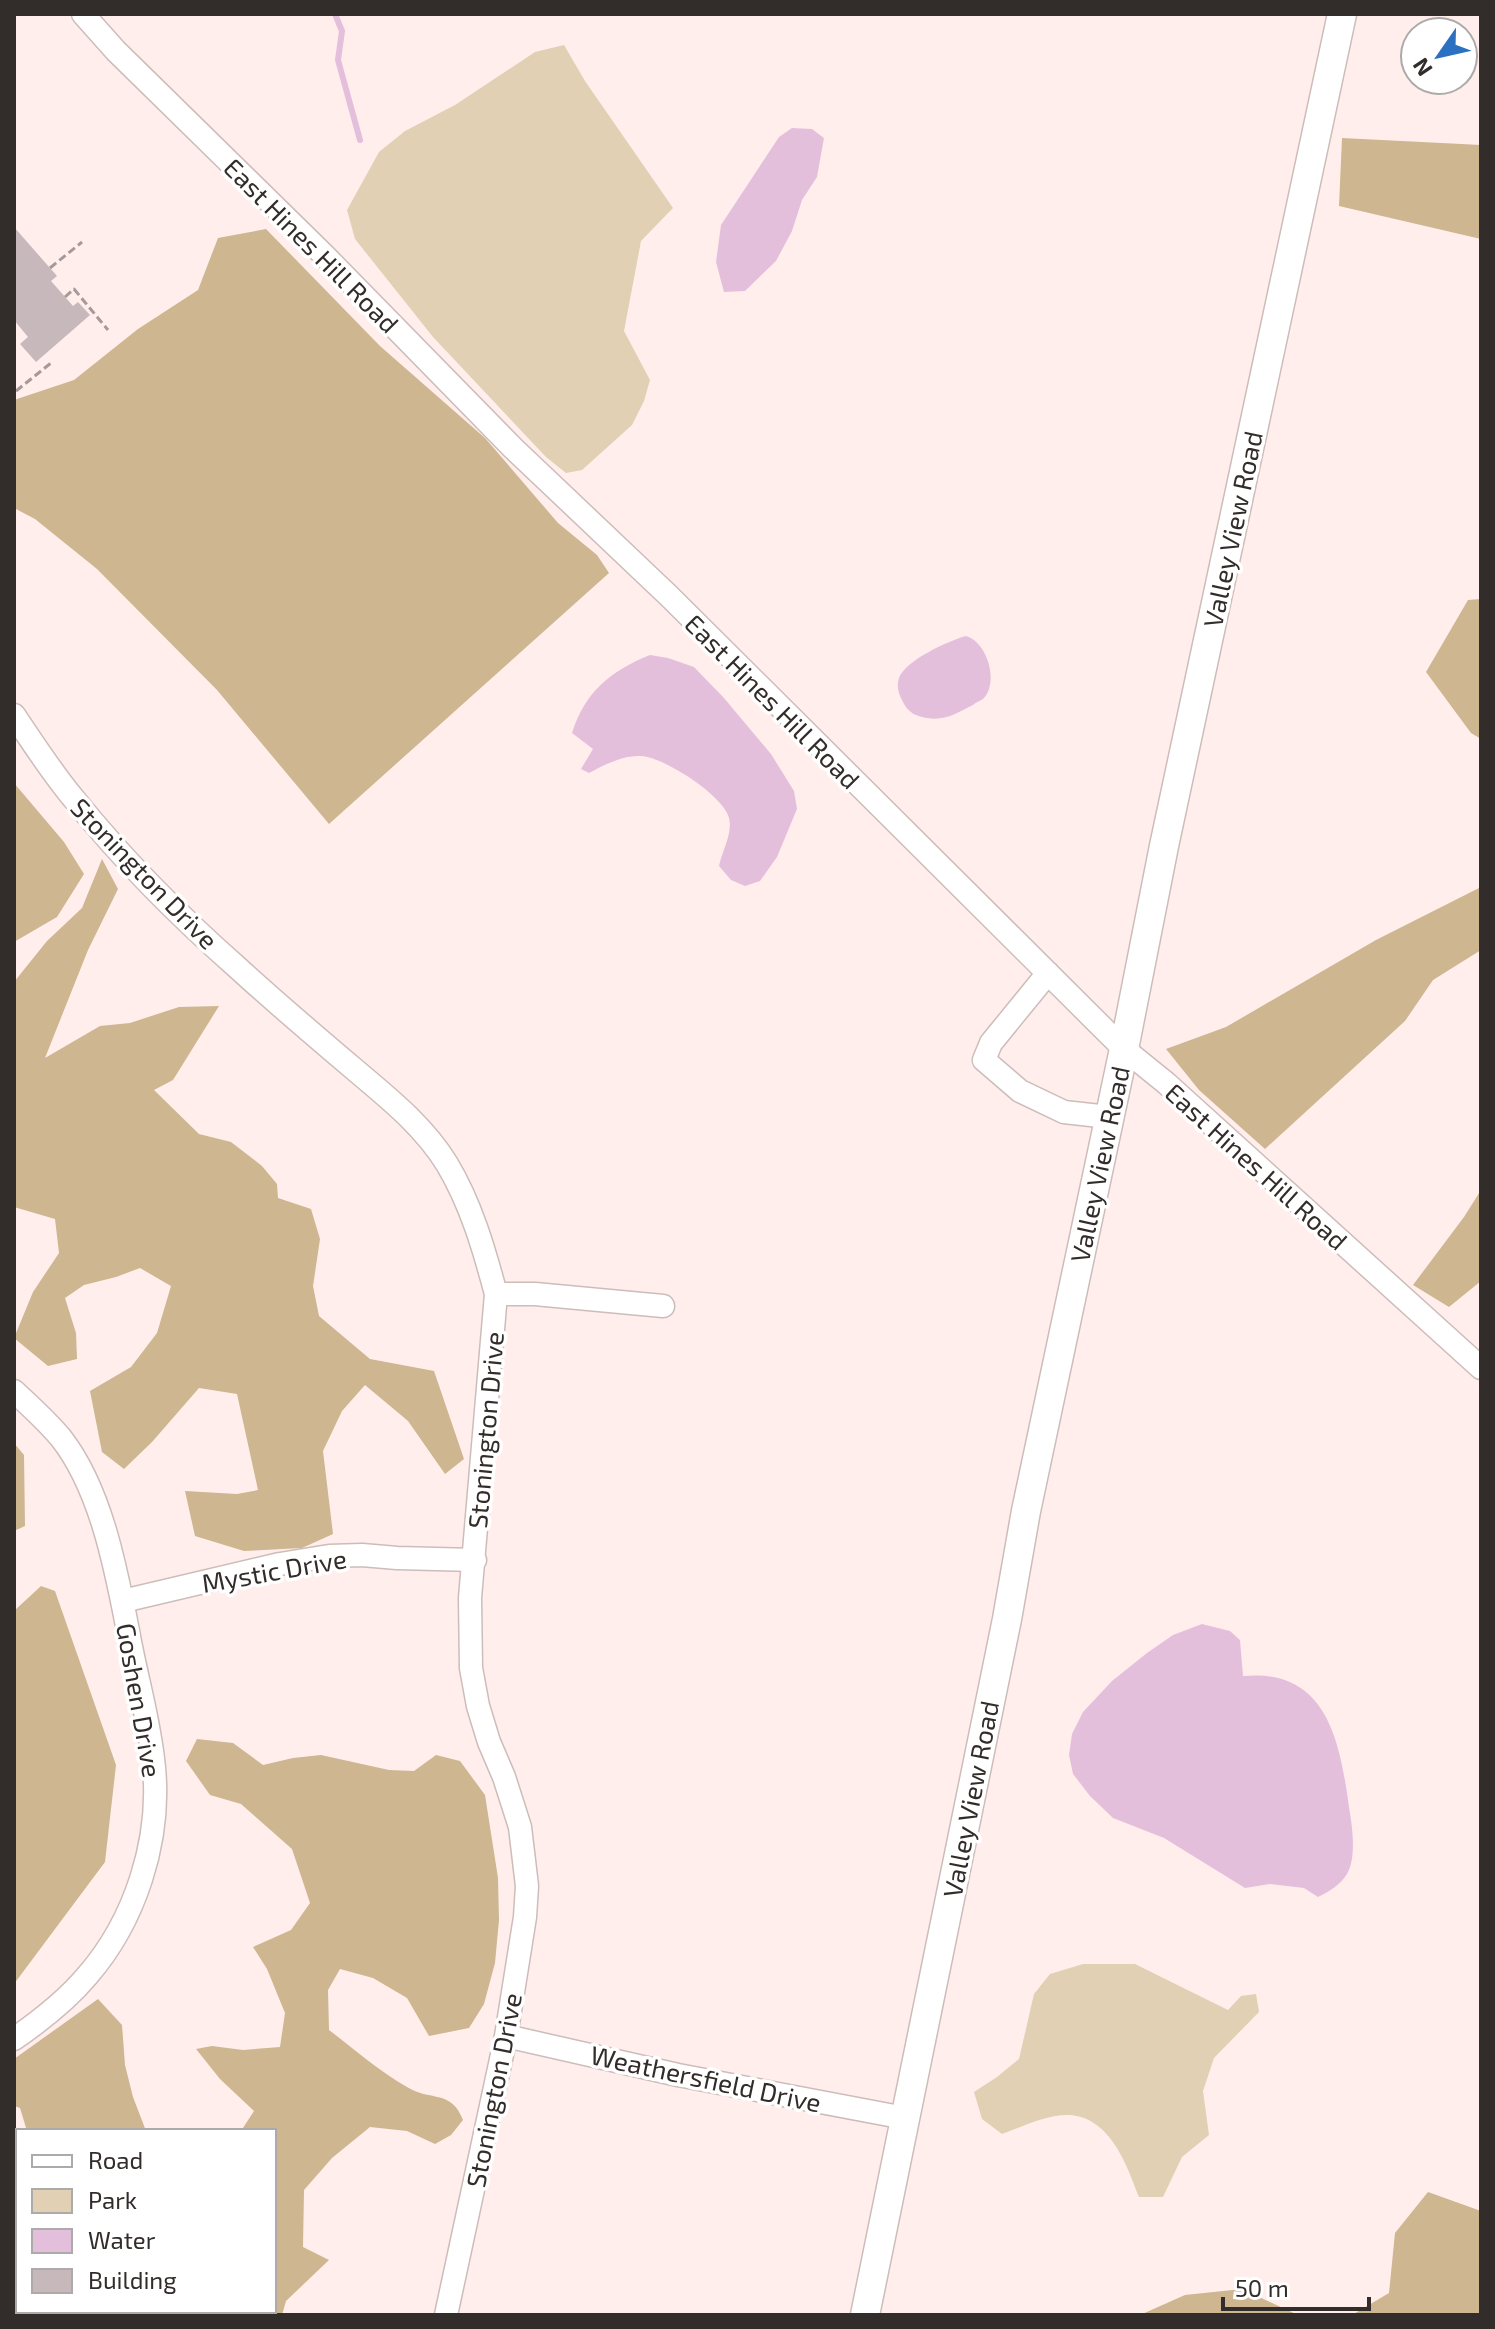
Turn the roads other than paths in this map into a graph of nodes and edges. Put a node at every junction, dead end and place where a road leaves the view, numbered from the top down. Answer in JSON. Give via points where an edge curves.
{"nodes":[{"id":1,"x":83,"y":14,"type":"edge"},
{"id":2,"x":1342,"y":14,"type":"edge"},
{"id":3,"x":14,"y":715,"type":"edge"},
{"id":4,"x":1048,"y":973,"type":"junction"},
{"id":5,"x":1124,"y":1049,"type":"junction"},
{"id":6,"x":1109,"y":1117,"type":"junction"},
{"id":7,"x":496,"y":1294,"type":"junction"},
{"id":8,"x":663,"y":1306,"type":"dead end"},
{"id":9,"x":1481,"y":1368,"type":"edge"},
{"id":10,"x":14,"y":1391,"type":"edge"},
{"id":11,"x":475,"y":1560,"type":"junction"},
{"id":12,"x":123,"y":1601,"type":"junction"},
{"id":13,"x":506,"y":2036,"type":"junction"},
{"id":14,"x":14,"y":2039,"type":"edge"},
{"id":15,"x":905,"y":2118,"type":"junction"},
{"id":16,"x":446,"y":2315,"type":"edge"},
{"id":17,"x":865,"y":2315,"type":"edge"}],
"edges":[{"from":1,"to":4,"type":"street","name":"East Hines Hill Road","via":[[513,448]]},
{"from":2,"to":5,"type":"main road","name":"Valley View Road"},
{"from":3,"to":7,"type":"street","name":"Stonington Drive","via":[[72,797],[153,887],[425,1134],[471,1212]]},
{"from":4,"to":5,"type":"street","name":"East Hines Hill Road"},
{"from":4,"to":6,"type":"street","via":[[991,1043],[984,1060],[1020,1091],[1064,1112]]},
{"from":5,"to":6,"type":"main road","name":"Valley View Road"},
{"from":5,"to":9,"type":"street","name":"East Hines Hill Road"},
{"from":6,"to":15,"type":"main road","name":"Valley View Road"},
{"from":7,"to":8,"type":"street"},
{"from":7,"to":11,"type":"street","name":"Stonington Drive"},
{"from":10,"to":12,"type":"street","name":"Goshen Drive","via":[[62,1439],[87,1481]]},
{"from":11,"to":12,"type":"street","name":"Mystic Drive","via":[[329,1556]]},
{"from":11,"to":13,"type":"street","name":"Stonington Drive","via":[[471,1668],[489,1742],[520,1827],[527,1886]]},
{"from":12,"to":14,"type":"street","name":"Goshen Drive","via":[[154,1767],[153,1828],[145,1864],[105,1954],[64,2000]]},
{"from":13,"to":15,"type":"street","name":"Weathersfield Drive"},
{"from":13,"to":16,"type":"street","name":"Stonington Drive"},
{"from":15,"to":17,"type":"main road","name":"Valley View Road"}]}
